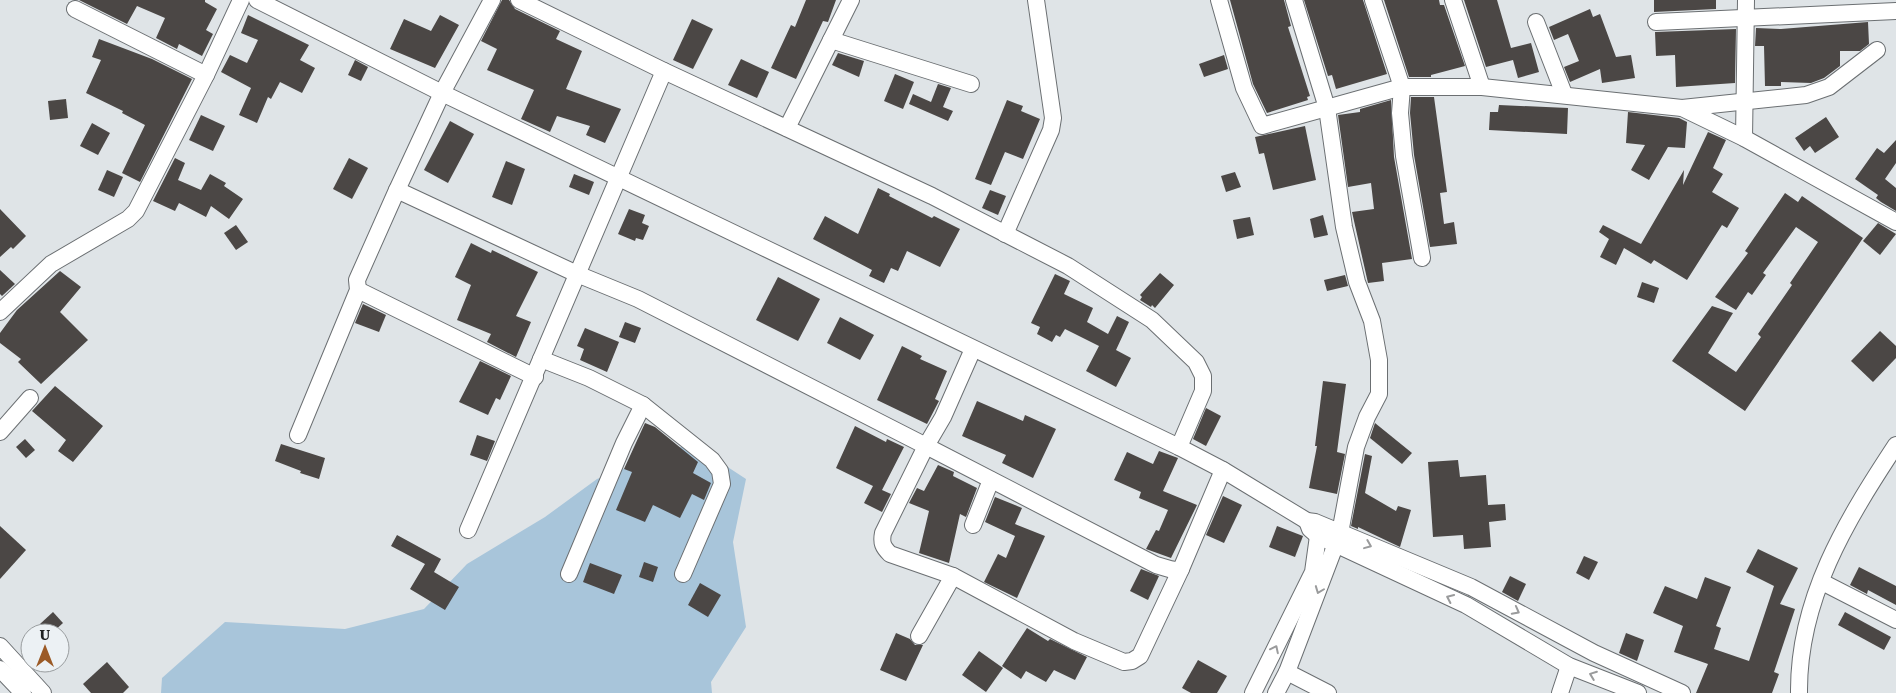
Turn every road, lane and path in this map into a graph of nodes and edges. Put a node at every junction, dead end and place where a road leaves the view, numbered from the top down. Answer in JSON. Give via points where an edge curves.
{"nodes":[{"id":1,"x":240,"y":0,"type":"edge"},
{"id":2,"x":257,"y":0,"type":"edge"},
{"id":3,"x":492,"y":0,"type":"edge"},
{"id":4,"x":519,"y":0,"type":"edge"},
{"id":5,"x":851,"y":0,"type":"edge"},
{"id":6,"x":1036,"y":0,"type":"edge"},
{"id":7,"x":1219,"y":0,"type":"edge"},
{"id":8,"x":1294,"y":0,"type":"edge"},
{"id":9,"x":1373,"y":0,"type":"edge"},
{"id":10,"x":1453,"y":0,"type":"edge"},
{"id":11,"x":1746,"y":0,"type":"edge"},
{"id":12,"x":75,"y":8,"type":"dead end"},
{"id":13,"x":1896,"y":11,"type":"edge"},
{"id":14,"x":1746,"y":18,"type":"junction"},
{"id":15,"x":1536,"y":22,"type":"dead end"},
{"id":16,"x":1656,"y":22,"type":"dead end"},
{"id":17,"x":831,"y":40,"type":"junction"},
{"id":18,"x":1877,"y":50,"type":"dead end"},
{"id":19,"x":664,"y":71,"type":"junction"},
{"id":20,"x":206,"y":75,"type":"junction"},
{"id":21,"x":971,"y":84,"type":"dead end"},
{"id":22,"x":1402,"y":87,"type":"junction"},
{"id":23,"x":1482,"y":87,"type":"junction"},
{"id":24,"x":442,"y":93,"type":"junction"},
{"id":25,"x":1564,"y":94,"type":"junction"},
{"id":26,"x":1744,"y":102,"type":"junction"},
{"id":27,"x":1327,"y":108,"type":"junction"},
{"id":28,"x":1682,"y":108,"type":"junction"},
{"id":29,"x":787,"y":128,"type":"junction"},
{"id":30,"x":1744,"y":138,"type":"junction"},
{"id":31,"x":620,"y":177,"type":"junction"},
{"id":32,"x":397,"y":190,"type":"junction"},
{"id":33,"x":1896,"y":222,"type":"edge"},
{"id":34,"x":1005,"y":234,"type":"junction"},
{"id":35,"x":1422,"y":258,"type":"dead end"},
{"id":36,"x":577,"y":274,"type":"junction"},
{"id":37,"x":358,"y":290,"type":"junction"},
{"id":38,"x":0,"y":312,"type":"edge"},
{"id":39,"x":973,"y":349,"type":"junction"},
{"id":40,"x":541,"y":359,"type":"junction"},
{"id":41,"x":535,"y":377,"type":"junction"},
{"id":42,"x":30,"y":398,"type":"dead end"},
{"id":43,"x":643,"y":405,"type":"junction"},
{"id":44,"x":0,"y":432,"type":"edge"},
{"id":45,"x":298,"y":435,"type":"dead end"},
{"id":46,"x":1896,"y":445,"type":"edge"},
{"id":47,"x":926,"y":446,"type":"junction"},
{"id":48,"x":1178,"y":448,"type":"junction"},
{"id":49,"x":1223,"y":470,"type":"junction"},
{"id":50,"x":991,"y":480,"type":"junction"},
{"id":51,"x":1343,"y":508,"type":"junction"},
{"id":52,"x":973,"y":525,"type":"dead end"},
{"id":53,"x":468,"y":530,"type":"dead end"},
{"id":54,"x":1321,"y":531,"type":"junction"},
{"id":55,"x":1337,"y":538,"type":"junction"},
{"id":56,"x":1181,"y":569,"type":"junction"},
{"id":57,"x":569,"y":574,"type":"dead end"},
{"id":58,"x":683,"y":574,"type":"dead end"},
{"id":59,"x":953,"y":576,"type":"junction"},
{"id":60,"x":1822,"y":582,"type":"junction"},
{"id":61,"x":1896,"y":620,"type":"edge"},
{"id":62,"x":919,"y":636,"type":"dead end"},
{"id":63,"x":0,"y":646,"type":"edge"},
{"id":64,"x":1569,"y":666,"type":"junction"},
{"id":65,"x":0,"y":669,"type":"edge"},
{"id":66,"x":1287,"y":672,"type":"junction"},
{"id":67,"x":23,"y":693,"type":"edge"},
{"id":68,"x":43,"y":693,"type":"edge"},
{"id":69,"x":1253,"y":693,"type":"edge"},
{"id":70,"x":1276,"y":693,"type":"edge"},
{"id":71,"x":1328,"y":693,"type":"edge"},
{"id":72,"x":1560,"y":693,"type":"edge"},
{"id":73,"x":1638,"y":693,"type":"edge"},
{"id":74,"x":1682,"y":693,"type":"edge"},
{"id":75,"x":1799,"y":693,"type":"edge"}],
"edges":[{"from":1,"to":20,"type":"street"},
{"from":2,"to":24,"type":"street"},
{"from":3,"to":24,"type":"street"},
{"from":4,"to":19,"type":"street"},
{"from":5,"to":17,"type":"street"},
{"from":6,"to":34,"type":"street","via":[[1053,118],[1051,130]]},
{"from":7,"to":27,"type":"street","via":[[1244,88],[1262,126]]},
{"from":8,"to":27,"type":"street"},
{"from":9,"to":22,"type":"street"},
{"from":10,"to":23,"type":"street"},
{"from":11,"to":14,"type":"street"},
{"from":12,"to":20,"type":"street"},
{"from":13,"to":14,"type":"street"},
{"from":14,"to":16,"type":"street"},
{"from":14,"to":26,"type":"street"},
{"from":15,"to":25,"type":"street"},
{"from":17,"to":21,"type":"street"},
{"from":17,"to":29,"type":"street"},
{"from":18,"to":26,"type":"street","via":[[1829,87],[1806,95]]},
{"from":19,"to":29,"type":"street"},
{"from":19,"to":31,"type":"street"},
{"from":20,"to":38,"type":"street","via":[[136,211],[128,219],[51,264]]},
{"from":22,"to":23,"type":"street"},
{"from":22,"to":27,"type":"street"},
{"from":22,"to":35,"type":"street","via":[[1400,113],[1404,156]]},
{"from":23,"to":25,"type":"street"},
{"from":24,"to":31,"type":"street"},
{"from":24,"to":32,"type":"street"},
{"from":25,"to":28,"type":"street"},
{"from":26,"to":28,"type":"street"},
{"from":26,"to":30,"type":"street"},
{"from":27,"to":51,"type":"street","via":[[1344,227],[1357,282],[1372,321],[1379,360],[1379,394],[1356,447]]},
{"from":28,"to":30,"type":"street"},
{"from":29,"to":34,"type":"street"},
{"from":30,"to":33,"type":"street"},
{"from":31,"to":36,"type":"street"},
{"from":31,"to":39,"type":"street"},
{"from":32,"to":36,"type":"street"},
{"from":32,"to":37,"type":"street","via":[[357,280]]},
{"from":34,"to":48,"type":"street","via":[[1068,266],[1152,320],[1196,362],[1203,376],[1203,392]]},
{"from":36,"to":40,"type":"street"},
{"from":36,"to":47,"type":"street","via":[[638,299]]},
{"from":37,"to":41,"type":"street"},
{"from":37,"to":45,"type":"street"},
{"from":39,"to":47,"type":"street","via":[[943,417]]},
{"from":39,"to":48,"type":"street"},
{"from":40,"to":41,"type":"street"},
{"from":40,"to":43,"type":"street"},
{"from":41,"to":53,"type":"street"},
{"from":42,"to":44,"type":"street"},
{"from":43,"to":57,"type":"street"},
{"from":43,"to":58,"type":"street","via":[[712,460],[722,477],[722,484]]},
{"from":46,"to":60,"type":"street","via":[[1859,500],[1835,544]]},
{"from":47,"to":50,"type":"street"},
{"from":47,"to":59,"type":"street","via":[[882,541],[890,554]]},
{"from":48,"to":49,"type":"street"},
{"from":49,"to":54,"type":"street"},
{"from":49,"to":56,"type":"street"},
{"from":50,"to":52,"type":"street"},
{"from":50,"to":56,"type":"street","via":[[1156,565]]},
{"from":51,"to":54,"type":"street","via":[[1328,518]]},
{"from":51,"to":55,"type":"street"},
{"from":54,"to":55,"type":"street"},
{"from":69,"to":54,"type":"street","one_way":true,"via":[[1313,572]]},
{"from":64,"to":55,"type":"street","one_way":true,"via":[[1466,605]]},
{"from":55,"to":66,"type":"street","one_way":true},
{"from":55,"to":74,"type":"street","one_way":true,"via":[[1471,587],[1594,653]]},
{"from":56,"to":59,"type":"street","via":[[1140,656],[1124,662],[1074,640]]},
{"from":59,"to":62,"type":"street"},
{"from":60,"to":61,"type":"street"},
{"from":60,"to":75,"type":"street","via":[[1809,613],[1800,654]]},
{"from":63,"to":68,"type":"street"},
{"from":64,"to":72,"type":"street"},
{"from":73,"to":64,"type":"street","one_way":true},
{"from":65,"to":67,"type":"street"},
{"from":66,"to":70,"type":"street"},
{"from":66,"to":71,"type":"street"}]}
